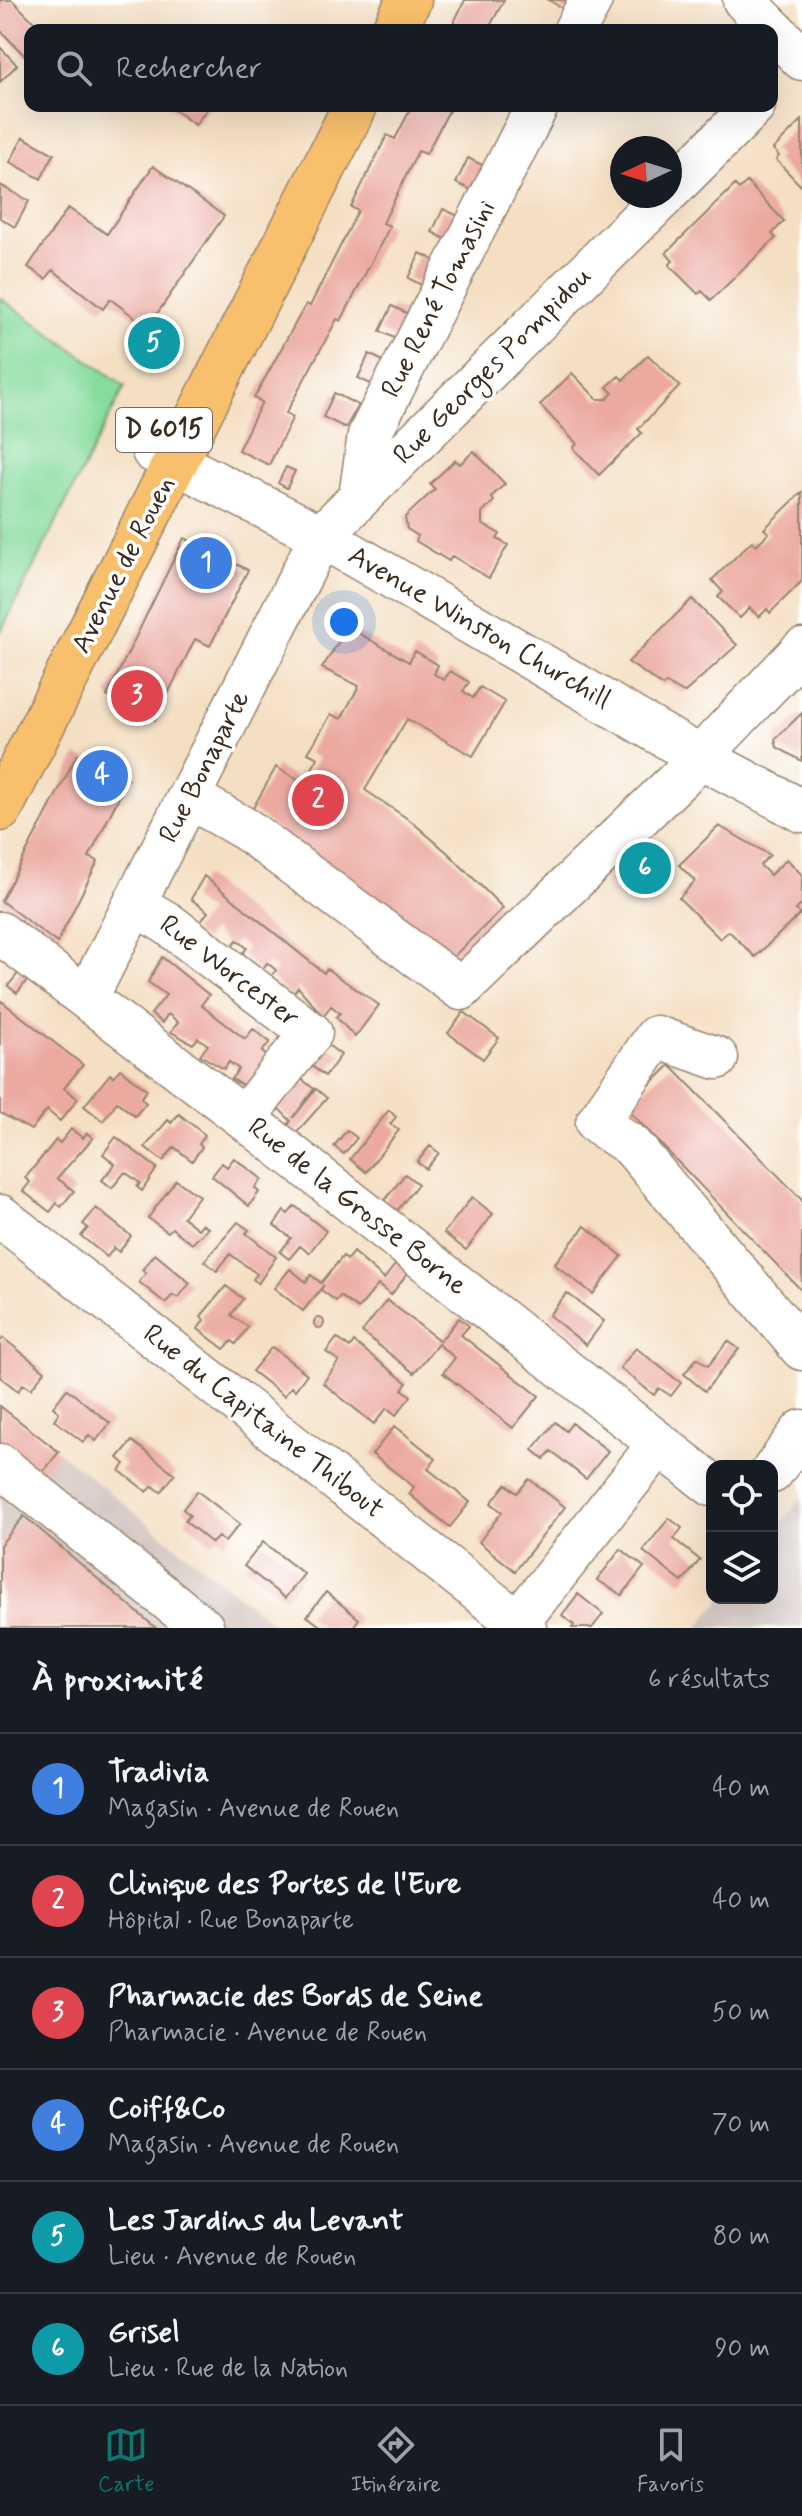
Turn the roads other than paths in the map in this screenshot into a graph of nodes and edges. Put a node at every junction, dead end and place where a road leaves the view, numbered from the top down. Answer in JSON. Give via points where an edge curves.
{"nodes":[{"id":1,"x":380,"y":0,"type":"edge"},
{"id":2,"x":409,"y":0,"type":"edge"},
{"id":3,"x":591,"y":0,"type":"edge"},
{"id":4,"x":744,"y":0,"type":"edge"},
{"id":5,"x":368,"y":24,"type":"edge"},
{"id":6,"x":397,"y":24,"type":"edge"},
{"id":7,"x":578,"y":24,"type":"edge"},
{"id":8,"x":762,"y":24,"type":"edge"},
{"id":9,"x":778,"y":44,"type":"edge"},
{"id":10,"x":794,"y":65,"type":"edge"},
{"id":11,"x":534,"y":112,"type":"edge"},
{"id":12,"x":748,"y":112,"type":"edge"},
{"id":13,"x":335,"y":118,"type":"edge"},
{"id":14,"x":682,"y":178,"type":"edge"},
{"id":15,"x":652,"y":208,"type":"edge"},
{"id":16,"x":165,"y":457,"type":"junction"},
{"id":17,"x":360,"y":497,"type":"junction"},
{"id":18,"x":321,"y":536,"type":"junction"},
{"id":19,"x":802,"y":650,"type":"edge"},
{"id":20,"x":0,"y":753,"type":"edge"},
{"id":21,"x":700,"y":757,"type":"junction"},
{"id":22,"x":189,"y":797,"type":"junction"},
{"id":23,"x":0,"y":809,"type":"edge"},
{"id":24,"x":802,"y":811,"type":"edge"},
{"id":25,"x":136,"y":905,"type":"junction"},
{"id":26,"x":0,"y":933,"type":"edge"},
{"id":27,"x":87,"y":997,"type":"junction"},
{"id":28,"x":717,"y":1058,"type":"dead end"},
{"id":29,"x":244,"y":1118,"type":"junction"},
{"id":30,"x":0,"y":1216,"type":"edge"},
{"id":31,"x":802,"y":1349,"type":"edge"},
{"id":32,"x":802,"y":1431,"type":"edge"},
{"id":33,"x":658,"y":1445,"type":"junction"},
{"id":34,"x":778,"y":1464,"type":"edge"},
{"id":35,"x":0,"y":1465,"type":"edge"},
{"id":36,"x":706,"y":1481,"type":"edge"},
{"id":37,"x":522,"y":1625,"type":"edge"},
{"id":38,"x":203,"y":1628,"type":"edge"}],
"edges":[{"from":1,"to":5,"type":"main road"},
{"from":2,"to":6,"type":"main road"},
{"from":3,"to":7,"type":"street"},
{"from":4,"to":8,"type":"street"},
{"from":9,"to":10,"type":"street"},
{"from":11,"to":17,"type":"street","name":"Rue René Tomasini","via":[[369,435]]},
{"from":12,"to":14,"type":"street"},
{"from":13,"to":16,"type":"main road","name":"Avenue de Rouen","number":"D 6015"},
{"from":15,"to":17,"type":"street","name":"Rue Georges Pompidou"},
{"from":16,"to":18,"type":"street","name":"Avenue Winston Churchill"},
{"from":16,"to":20,"type":"main road","name":"Avenue de Rouen","number":"D 6015"},
{"from":16,"to":23,"type":"main road","name":"Avenue de Rouen","number":"D 6015"},
{"from":17,"to":18,"type":"street","name":"Rue Georges Pompidou"},
{"from":18,"to":21,"type":"street","name":"Avenue Winston Churchill"},
{"from":18,"to":22,"type":"street","name":"Rue Bonaparte"},
{"from":19,"to":21,"type":"street"},
{"from":21,"to":22,"type":"street","via":[[461,989],[247,830]]},
{"from":21,"to":24,"type":"street","name":"Avenue Winston Churchill"},
{"from":22,"to":25,"type":"street","name":"Rue Bonaparte"},
{"from":25,"to":27,"type":"street","name":"Rue Bonaparte"},
{"from":25,"to":29,"type":"street","name":"Rue Worcester","via":[[311,1033]]},
{"from":26,"to":27,"type":"street","name":"Rue de la Grosse Borne"},
{"from":27,"to":29,"type":"street","name":"Rue de la Grosse Borne"},
{"from":28,"to":31,"type":"street","via":[[656,1037],[597,1123],[632,1146]]},
{"from":29,"to":33,"type":"street","name":"Rue de la Grosse Borne"},
{"from":30,"to":37,"type":"street","name":"Rue du Capitaine Thibout"},
{"from":32,"to":34,"type":"street"},
{"from":33,"to":36,"type":"street","name":"Rue de la Grosse Borne"},
{"from":33,"to":37,"type":"street"},
{"from":35,"to":38,"type":"street"}]}
